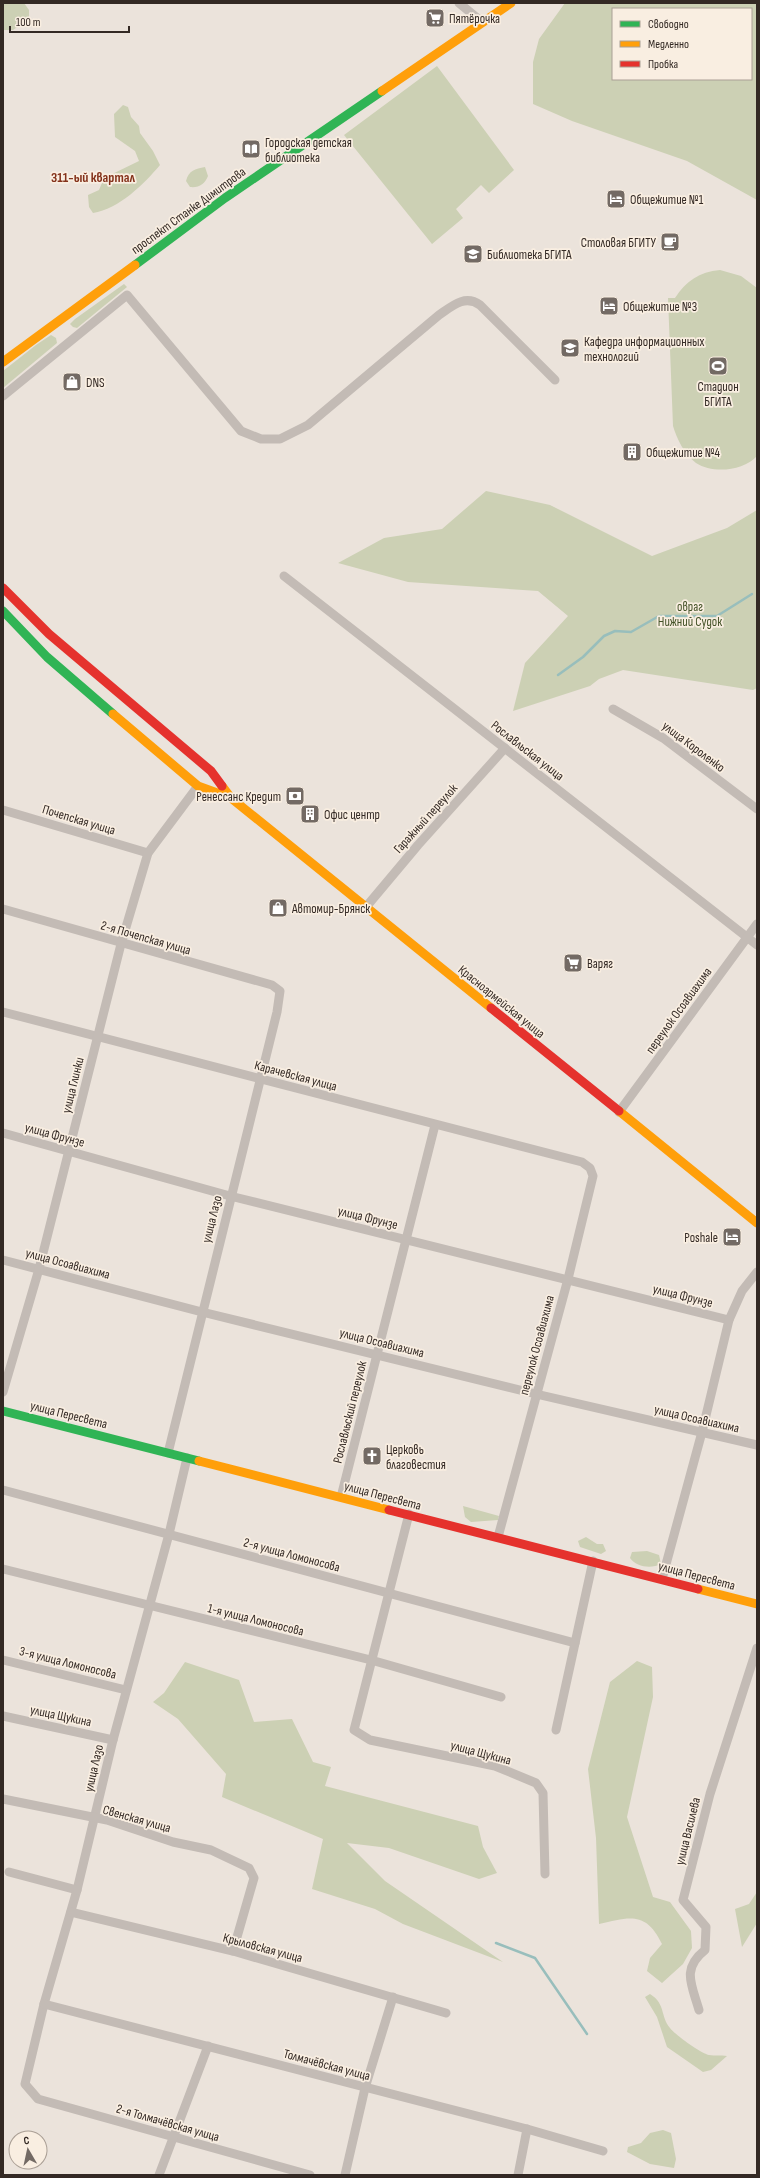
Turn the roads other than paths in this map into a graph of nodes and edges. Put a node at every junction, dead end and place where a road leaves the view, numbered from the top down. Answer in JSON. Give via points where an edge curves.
{"nodes":[{"id":1,"x":459,"y":3,"type":"edge"},
{"id":2,"x":508,"y":4,"type":"edge"},
{"id":3,"x":482,"y":22,"type":"junction"},
{"id":4,"x":3,"y":362,"type":"edge"},
{"id":5,"x":554,"y":380,"type":"dead end"},
{"id":6,"x":3,"y":396,"type":"edge"},
{"id":7,"x":284,"y":576,"type":"dead end"},
{"id":8,"x":3,"y":588,"type":"edge"},
{"id":9,"x":3,"y":611,"type":"edge"},
{"id":10,"x":613,"y":709,"type":"dead end"},
{"id":11,"x":505,"y":748,"type":"junction"},
{"id":12,"x":198,"y":786,"type":"junction"},
{"id":13,"x":231,"y":798,"type":"junction"},
{"id":14,"x":757,"y":809,"type":"edge"},
{"id":15,"x":3,"y":810,"type":"edge"},
{"id":16,"x":148,"y":853,"type":"junction"},
{"id":17,"x":366,"y":907,"type":"junction"},
{"id":18,"x":3,"y":909,"type":"edge"},
{"id":19,"x":757,"y":924,"type":"edge"},
{"id":20,"x":747,"y":938,"type":"junction"},
{"id":21,"x":121,"y":944,"type":"junction"},
{"id":22,"x":757,"y":945,"type":"edge"},
{"id":23,"x":280,"y":991,"type":"joint"},
{"id":24,"x":3,"y":1012,"type":"edge"},
{"id":25,"x":97,"y":1037,"type":"junction"},
{"id":26,"x":260,"y":1079,"type":"junction"},
{"id":27,"x":619,"y":1112,"type":"junction"},
{"id":28,"x":435,"y":1125,"type":"junction"},
{"id":29,"x":3,"y":1133,"type":"edge"},
{"id":30,"x":69,"y":1151,"type":"junction"},
{"id":31,"x":582,"y":1162,"type":"joint"},
{"id":32,"x":230,"y":1196,"type":"junction"},
{"id":33,"x":756,"y":1219,"type":"edge"},
{"id":34,"x":405,"y":1239,"type":"junction"},
{"id":35,"x":3,"y":1260,"type":"edge"},
{"id":36,"x":39,"y":1269,"type":"junction"},
{"id":37,"x":757,"y":1272,"type":"edge"},
{"id":38,"x":568,"y":1279,"type":"junction"},
{"id":39,"x":202,"y":1312,"type":"junction"},
{"id":40,"x":729,"y":1320,"type":"junction"},
{"id":41,"x":377,"y":1354,"type":"junction"},
{"id":42,"x":3,"y":1392,"type":"edge"},
{"id":43,"x":536,"y":1394,"type":"junction"},
{"id":44,"x":3,"y":1410,"type":"edge"},
{"id":45,"x":702,"y":1432,"type":"junction"},
{"id":46,"x":757,"y":1445,"type":"edge"},
{"id":47,"x":168,"y":1453,"type":"junction"},
{"id":48,"x":187,"y":1458,"type":"junction"},
{"id":49,"x":3,"y":1490,"type":"edge"},
{"id":50,"x":341,"y":1497,"type":"junction"},
{"id":51,"x":409,"y":1514,"type":"junction"},
{"id":52,"x":169,"y":1534,"type":"junction"},
{"id":53,"x":498,"y":1537,"type":"junction"},
{"id":54,"x":593,"y":1561,"type":"junction"},
{"id":55,"x":3,"y":1569,"type":"edge"},
{"id":56,"x":662,"y":1579,"type":"junction"},
{"id":57,"x":388,"y":1594,"type":"junction"},
{"id":58,"x":757,"y":1604,"type":"edge"},
{"id":59,"x":149,"y":1606,"type":"junction"},
{"id":60,"x":575,"y":1643,"type":"junction"},
{"id":61,"x":757,"y":1648,"type":"edge"},
{"id":62,"x":3,"y":1660,"type":"edge"},
{"id":63,"x":371,"y":1660,"type":"junction"},
{"id":64,"x":126,"y":1690,"type":"junction"},
{"id":65,"x":501,"y":1697,"type":"dead end"},
{"id":66,"x":3,"y":1716,"type":"edge"},
{"id":67,"x":556,"y":1730,"type":"dead end"},
{"id":68,"x":113,"y":1740,"type":"junction"},
{"id":69,"x":3,"y":1799,"type":"edge"},
{"id":70,"x":94,"y":1819,"type":"junction"},
{"id":71,"x":8,"y":1872,"type":"dead end"},
{"id":72,"x":545,"y":1874,"type":"dead end"},
{"id":73,"x":77,"y":1890,"type":"junction"},
{"id":74,"x":71,"y":1912,"type":"junction"},
{"id":75,"x":233,"y":1951,"type":"junction"},
{"id":76,"x":393,"y":1997,"type":"junction"},
{"id":77,"x":44,"y":2004,"type":"junction"},
{"id":78,"x":699,"y":2010,"type":"dead end"},
{"id":79,"x":446,"y":2013,"type":"dead end"},
{"id":80,"x":208,"y":2046,"type":"junction"},
{"id":81,"x":25,"y":2084,"type":"joint"},
{"id":82,"x":365,"y":2088,"type":"junction"},
{"id":83,"x":527,"y":2129,"type":"junction"},
{"id":84,"x":174,"y":2138,"type":"junction"},
{"id":85,"x":603,"y":2151,"type":"dead end"},
{"id":86,"x":159,"y":2175,"type":"edge"},
{"id":87,"x":310,"y":2175,"type":"edge"},
{"id":88,"x":345,"y":2175,"type":"edge"},
{"id":89,"x":518,"y":2175,"type":"edge"}],
"edges":[{"from":1,"to":3,"type":"street"},
{"from":2,"to":3,"type":"main road","name":"проспект Станке Димитрова"},
{"from":3,"to":4,"type":"main road","name":"проспект Станке Димитрова","via":[[225,198]]},
{"from":5,"to":6,"type":"street","via":[[491,314],[476,302],[465,300],[439,316],[308,425],[280,439],[261,439],[241,431],[127,295]]},
{"from":7,"to":11,"type":"street","name":"Рославльская улица"},
{"from":8,"to":13,"type":"main road","via":[[50,634],[211,771]]},
{"from":9,"to":12,"type":"main road","via":[[47,657]]},
{"from":10,"to":14,"type":"street","name":"улица Короленко","via":[[663,738]]},
{"from":11,"to":17,"type":"street","name":"Гаражный переулок","via":[[418,844]]},
{"from":11,"to":20,"type":"street","name":"Рославльская улица"},
{"from":12,"to":13,"type":"main road"},
{"from":12,"to":16,"type":"street"},
{"from":13,"to":17,"type":"main road","name":"Красноармейская улица"},
{"from":15,"to":16,"type":"street","name":"Почепская улица"},
{"from":16,"to":21,"type":"street","name":"улица Глинки"},
{"from":17,"to":27,"type":"main road","name":"Красноармейская улица"},
{"from":18,"to":21,"type":"street","name":"2-я Почепская улица"},
{"from":19,"to":20,"type":"street","name":"переулок Осоавиахима"},
{"from":20,"to":22,"type":"street","name":"Рославльская улица"},
{"from":20,"to":27,"type":"street","name":"переулок Осоавиахима"},
{"from":21,"to":23,"type":"street","name":"2-я Почепская улица","via":[[272,985]]},
{"from":21,"to":25,"type":"street","name":"улица Глинки"},
{"from":23,"to":26,"type":"street","name":"улица Лазо"},
{"from":24,"to":25,"type":"street","name":"Карачевская улица"},
{"from":25,"to":26,"type":"street","name":"Карачевская улица"},
{"from":25,"to":30,"type":"street","name":"улица Глинки"},
{"from":26,"to":28,"type":"street","name":"Карачевская улица"},
{"from":26,"to":32,"type":"street","name":"улица Лазо"},
{"from":27,"to":33,"type":"main road","name":"Красноармейская улица"},
{"from":28,"to":31,"type":"street","name":"Карачевская улица"},
{"from":28,"to":34,"type":"street","name":"Рославльский переулок"},
{"from":29,"to":30,"type":"street","name":"улица Фрунзе"},
{"from":30,"to":32,"type":"street","name":"улица Фрунзе"},
{"from":30,"to":36,"type":"street","name":"улица Глинки"},
{"from":31,"to":38,"type":"street","name":"переулок Осоавиахима","via":[[590,1168],[593,1176]]},
{"from":32,"to":34,"type":"street","name":"улица Фрунзе"},
{"from":32,"to":39,"type":"street","name":"улица Лазо"},
{"from":34,"to":38,"type":"street","name":"улица Фрунзе"},
{"from":34,"to":41,"type":"street","name":"Рославльский переулок"},
{"from":35,"to":36,"type":"street","name":"улица Осоавиахима"},
{"from":36,"to":39,"type":"street","name":"улица Осоавиахима"},
{"from":36,"to":42,"type":"street","name":"улица Глинки"},
{"from":37,"to":40,"type":"street","via":[[742,1291]]},
{"from":38,"to":40,"type":"street","name":"улица Фрунзе"},
{"from":38,"to":43,"type":"street","name":"переулок Осоавиахима"},
{"from":39,"to":41,"type":"street","name":"улица Осоавиахима"},
{"from":39,"to":47,"type":"street","name":"улица Лазо"},
{"from":40,"to":45,"type":"street"},
{"from":41,"to":43,"type":"street","name":"улица Осоавиахима"},
{"from":41,"to":50,"type":"street","name":"Рославльский переулок"},
{"from":43,"to":45,"type":"street","name":"улица Осоавиахима"},
{"from":43,"to":53,"type":"street","name":"переулок Осоавиахима"},
{"from":44,"to":47,"type":"main road","name":"улица Пересвета"},
{"from":45,"to":46,"type":"street","name":"улица Осоавиахима"},
{"from":45,"to":56,"type":"street"},
{"from":47,"to":48,"type":"main road","name":"улица Пересвета"},
{"from":48,"to":50,"type":"main road","name":"улица Пересвета"},
{"from":48,"to":52,"type":"street","name":"улица Лазо"},
{"from":49,"to":52,"type":"street","name":"2-я улица Ломоносова"},
{"from":50,"to":51,"type":"main road","name":"улица Пересвета"},
{"from":51,"to":53,"type":"main road","name":"улица Пересвета"},
{"from":51,"to":57,"type":"street"},
{"from":52,"to":57,"type":"street","name":"2-я улица Ломоносова"},
{"from":52,"to":59,"type":"street","name":"улица Лазо"},
{"from":53,"to":54,"type":"main road","name":"улица Пересвета"},
{"from":54,"to":56,"type":"main road","name":"улица Пересвета"},
{"from":54,"to":60,"type":"street"},
{"from":55,"to":59,"type":"street","name":"1-я улица Ломоносова"},
{"from":56,"to":58,"type":"main road","name":"улица Пересвета"},
{"from":57,"to":60,"type":"street","name":"2-я улица Ломоносова"},
{"from":57,"to":63,"type":"street"},
{"from":59,"to":63,"type":"street","name":"1-я улица Ломоносова"},
{"from":59,"to":64,"type":"street","name":"улица Лазо"},
{"from":60,"to":67,"type":"street"},
{"from":61,"to":78,"type":"street","name":"улица Василева","via":[[710,1794],[683,1900],[706,1927],[705,1950],[692,1964],[689,1972]]},
{"from":62,"to":64,"type":"street","name":"3-я улица Ломоносова"},
{"from":63,"to":65,"type":"street","name":"1-я улица Ломоносова"},
{"from":63,"to":72,"type":"street","name":"улица Щукина","via":[[354,1730],[370,1740],[495,1766],[536,1783],[543,1793]]},
{"from":64,"to":68,"type":"street","name":"улица Лазо"},
{"from":66,"to":68,"type":"street","name":"улица Щукина"},
{"from":68,"to":70,"type":"street","name":"улица Лазо"},
{"from":69,"to":70,"type":"street","name":"Свенская улица"},
{"from":70,"to":73,"type":"street","name":"улица Лазо"},
{"from":70,"to":75,"type":"street","name":"Свенская улица","via":[[107,1820],[173,1842],[211,1850],[249,1868],[254,1878]]},
{"from":71,"to":73,"type":"street"},
{"from":73,"to":74,"type":"street","name":"улица Лазо"},
{"from":74,"to":75,"type":"street","name":"Крыловская улица"},
{"from":74,"to":77,"type":"street","name":"улица Лазо"},
{"from":75,"to":76,"type":"street","name":"Крыловская улица"},
{"from":76,"to":79,"type":"street","name":"Крыловская улица"},
{"from":76,"to":82,"type":"street"},
{"from":77,"to":80,"type":"street","name":"Толмачёвская улица"},
{"from":77,"to":81,"type":"street","name":"улица Лазо"},
{"from":80,"to":82,"type":"street","name":"Толмачёвская улица"},
{"from":80,"to":84,"type":"street"},
{"from":81,"to":84,"type":"street","name":"2-я Толмачёвская улица","via":[[38,2099]]},
{"from":82,"to":83,"type":"street","name":"Толмачёвская улица"},
{"from":82,"to":88,"type":"street"},
{"from":83,"to":85,"type":"street","name":"Толмачёвская улица"},
{"from":83,"to":89,"type":"street"},
{"from":84,"to":86,"type":"street"},
{"from":84,"to":87,"type":"street","name":"2-я Толмачёвская улица"}]}
